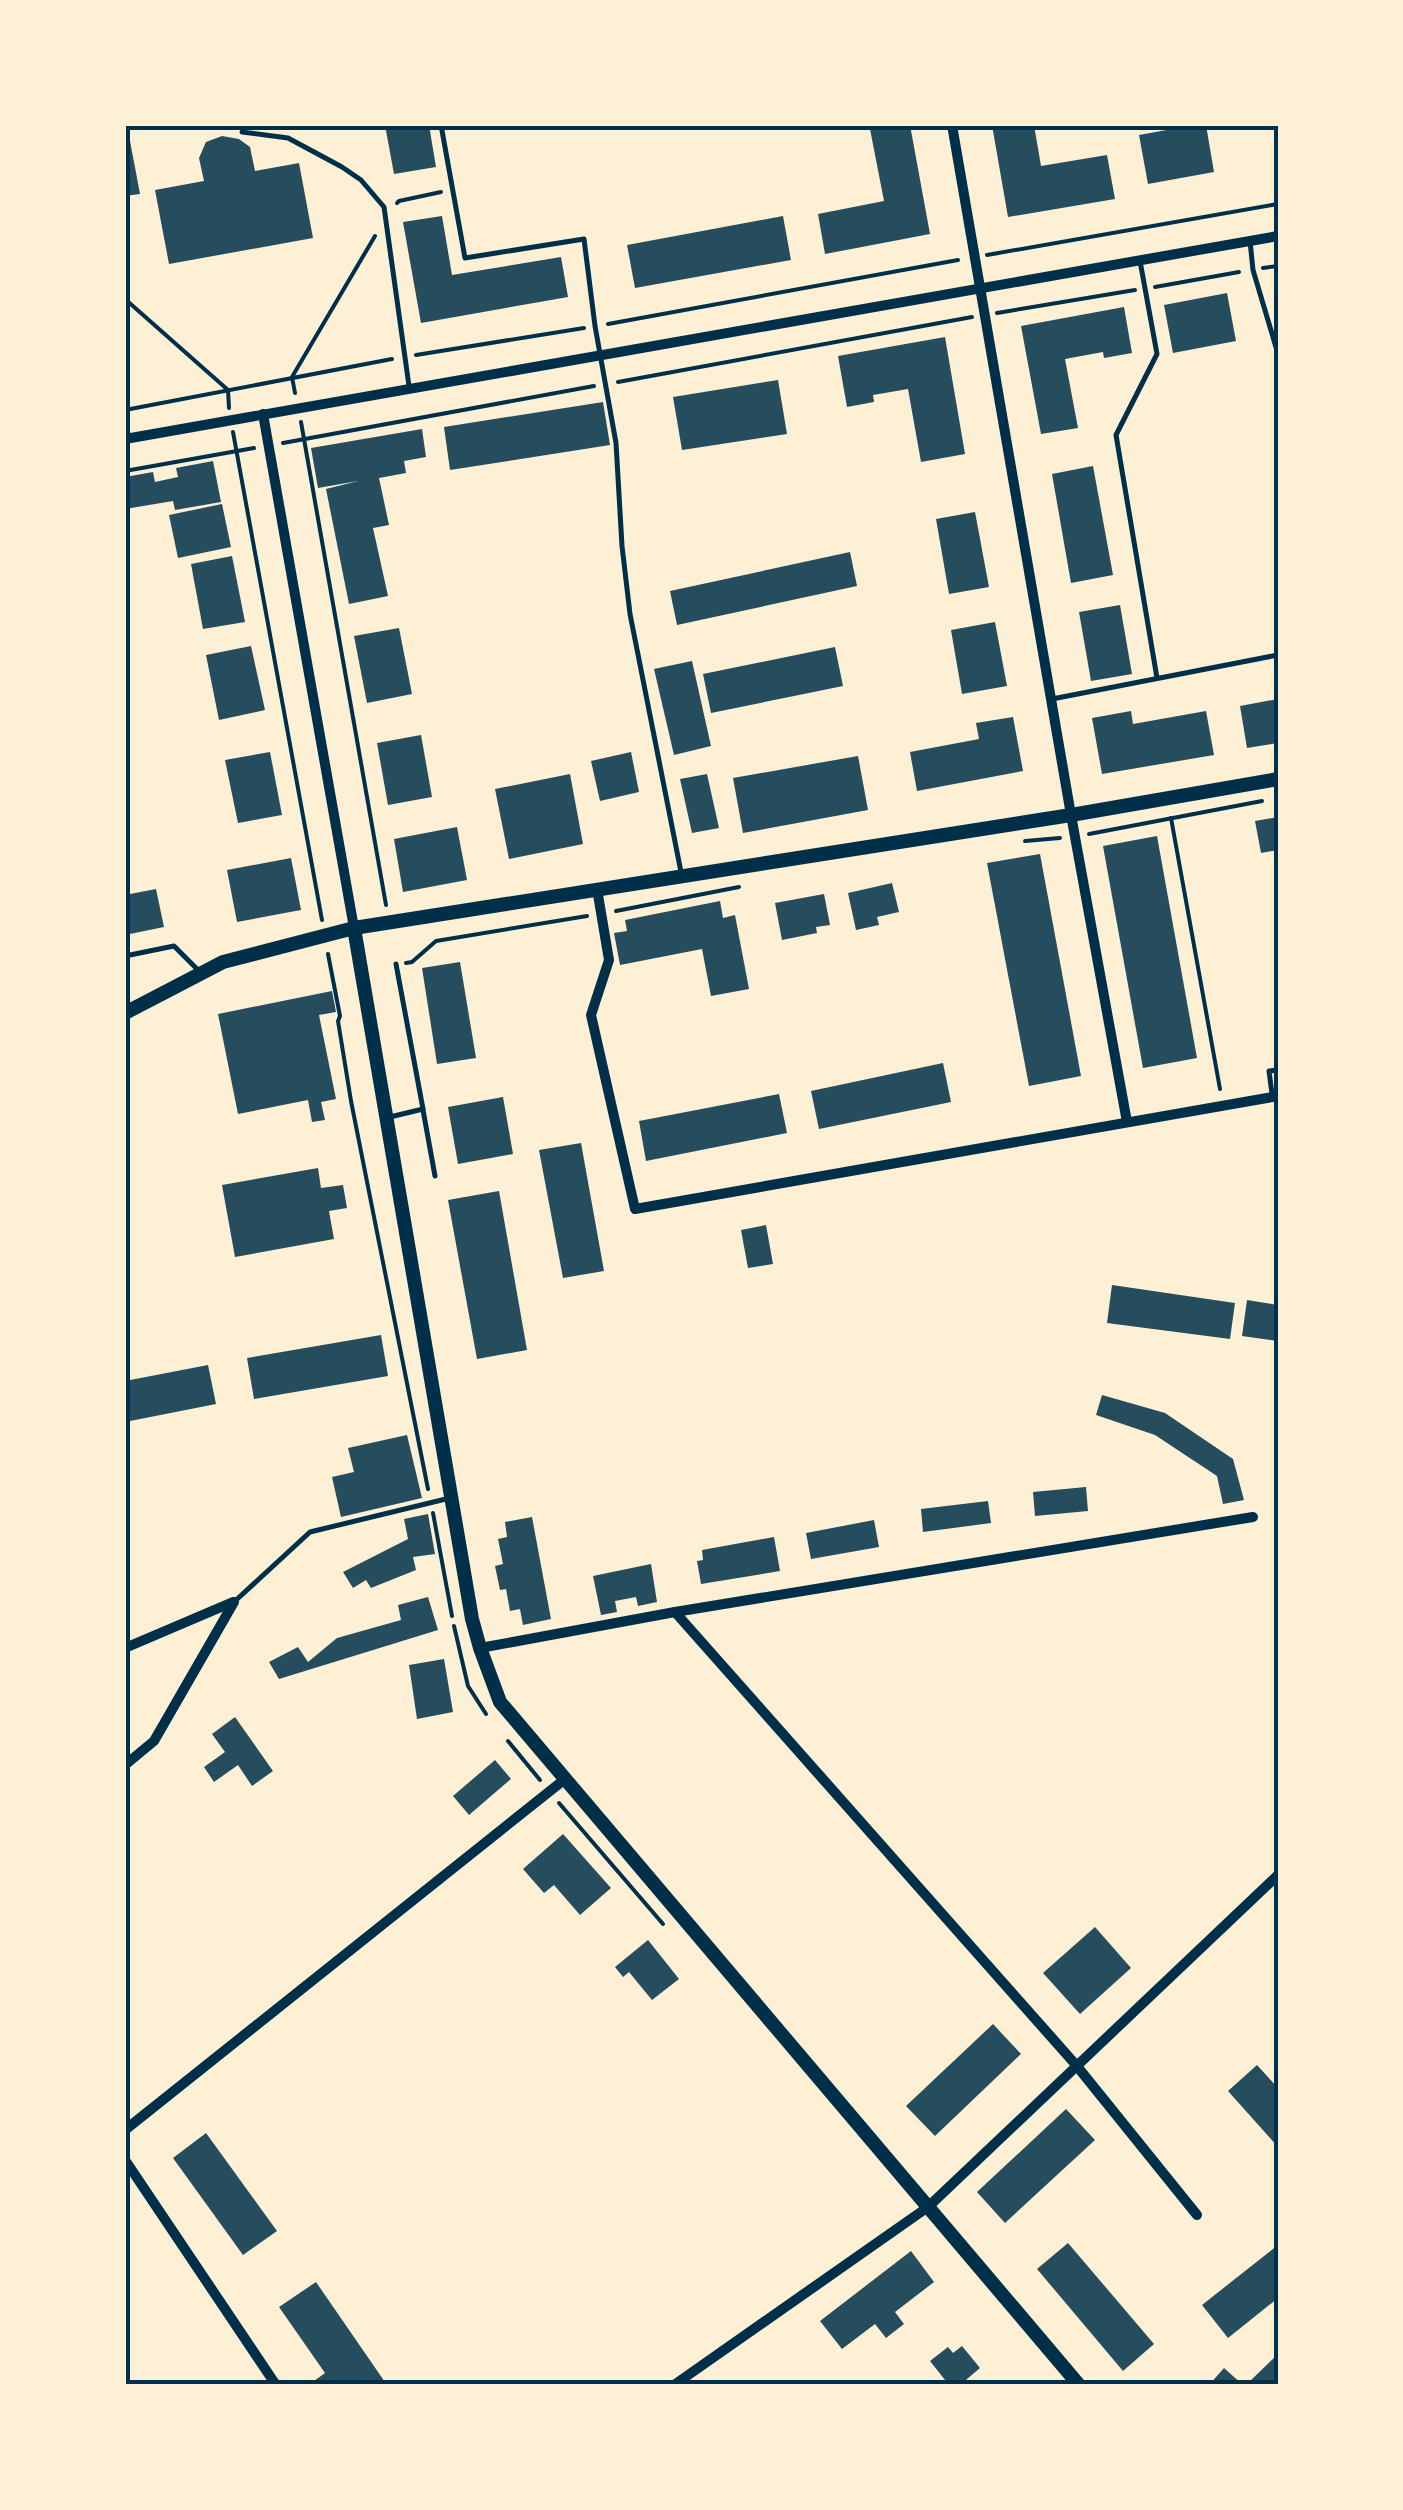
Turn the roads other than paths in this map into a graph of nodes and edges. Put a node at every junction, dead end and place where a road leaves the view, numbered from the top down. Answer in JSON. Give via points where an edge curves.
{"nodes":[{"id":1,"x":441,"y":125,"type":"edge"},
{"id":2,"x":952,"y":125,"type":"edge"},
{"id":3,"x":242,"y":132,"type":"dead end"},
{"id":4,"x":1278,"y":236,"type":"edge"},
{"id":5,"x":1250,"y":241,"type":"junction"},
{"id":6,"x":1140,"y":260,"type":"junction"},
{"id":7,"x":980,"y":288,"type":"junction"},
{"id":8,"x":1278,"y":354,"type":"edge"},
{"id":9,"x":600,"y":355,"type":"junction"},
{"id":10,"x":410,"y":389,"type":"junction"},
{"id":11,"x":264,"y":414,"type":"junction"},
{"id":12,"x":125,"y":437,"type":"edge"},
{"id":13,"x":1278,"y":654,"type":"edge"},
{"id":14,"x":1157,"y":678,"type":"junction"},
{"id":15,"x":1052,"y":699,"type":"junction"},
{"id":16,"x":1278,"y":780,"type":"edge"},
{"id":17,"x":1071,"y":815,"type":"junction"},
{"id":18,"x":682,"y":875,"type":"junction"},
{"id":19,"x":597,"y":888,"type":"junction"},
{"id":20,"x":354,"y":928,"type":"junction"},
{"id":21,"x":125,"y":956,"type":"edge"},
{"id":22,"x":396,"y":964,"type":"road end"},
{"id":23,"x":201,"y":973,"type":"junction"},
{"id":24,"x":125,"y":1013,"type":"edge"},
{"id":25,"x":1278,"y":1070,"type":"edge"},
{"id":26,"x":1275,"y":1097,"type":"edge"},
{"id":27,"x":423,"y":1109,"type":"junction"},
{"id":28,"x":387,"y":1117,"type":"junction"},
{"id":29,"x":1127,"y":1122,"type":"junction"},
{"id":30,"x":435,"y":1176,"type":"dead end"},
{"id":31,"x":453,"y":1497,"type":"junction"},
{"id":32,"x":1253,"y":1517,"type":"dead end"},
{"id":33,"x":234,"y":1602,"type":"junction"},
{"id":34,"x":675,"y":1612,"type":"junction"},
{"id":35,"x":125,"y":1648,"type":"edge"},
{"id":36,"x":480,"y":1648,"type":"junction"},
{"id":37,"x":125,"y":1765,"type":"edge"},
{"id":38,"x":565,"y":1778,"type":"junction"},
{"id":39,"x":1278,"y":1875,"type":"edge"},
{"id":40,"x":1076,"y":2065,"type":"junction"},
{"id":41,"x":125,"y":2130,"type":"edge"},
{"id":42,"x":125,"y":2160,"type":"edge"},
{"id":43,"x":928,"y":2206,"type":"junction"},
{"id":44,"x":1197,"y":2214,"type":"dead end"},
{"id":45,"x":276,"y":2385,"type":"edge"},
{"id":46,"x":674,"y":2385,"type":"edge"},
{"id":47,"x":1079,"y":2385,"type":"edge"}],
"edges":[{"from":1,"to":9,"type":"lane","via":[[465,258],[584,239]]},
{"from":2,"to":7,"type":"street"},
{"from":3,"to":10,"type":"lane","via":[[288,138],[342,166],[384,208]]},
{"from":4,"to":5,"type":"street"},
{"from":5,"to":6,"type":"street"},
{"from":5,"to":8,"type":"lane"},
{"from":6,"to":7,"type":"street"},
{"from":6,"to":14,"type":"lane","via":[[1157,354],[1116,435]]},
{"from":7,"to":9,"type":"street"},
{"from":7,"to":15,"type":"street"},
{"from":9,"to":10,"type":"street"},
{"from":9,"to":18,"type":"lane","via":[[616,443],[630,614]]},
{"from":10,"to":11,"type":"street"},
{"from":11,"to":12,"type":"street"},
{"from":11,"to":20,"type":"street"},
{"from":13,"to":14,"type":"lane"},
{"from":14,"to":15,"type":"lane"},
{"from":15,"to":17,"type":"street"},
{"from":16,"to":17,"type":"main road"},
{"from":17,"to":18,"type":"main road"},
{"from":17,"to":29,"type":"street"},
{"from":18,"to":19,"type":"main road"},
{"from":19,"to":20,"type":"main road"},
{"from":19,"to":29,"type":"street","via":[[610,960],[591,1015],[635,1209]]},
{"from":20,"to":23,"type":"main road"},
{"from":20,"to":28,"type":"main road"},
{"from":21,"to":23,"type":"lane","via":[[174,946]]},
{"from":22,"to":27,"type":"lane"},
{"from":23,"to":24,"type":"main road"},
{"from":25,"to":26,"type":"lane","via":[[1269,1071]]},
{"from":26,"to":29,"type":"street"},
{"from":27,"to":28,"type":"lane"},
{"from":27,"to":30,"type":"lane"},
{"from":28,"to":31,"type":"main road"},
{"from":31,"to":33,"type":"lane","via":[[310,1532]]},
{"from":31,"to":36,"type":"main road"},
{"from":32,"to":34,"type":"street"},
{"from":33,"to":35,"type":"street"},
{"from":33,"to":37,"type":"street","via":[[154,1741]]},
{"from":34,"to":36,"type":"street"},
{"from":34,"to":40,"type":"street"},
{"from":36,"to":38,"type":"main road","via":[[500,1702]]},
{"from":38,"to":41,"type":"street"},
{"from":38,"to":43,"type":"main road"},
{"from":39,"to":40,"type":"street"},
{"from":40,"to":43,"type":"street"},
{"from":40,"to":44,"type":"street"},
{"from":42,"to":45,"type":"street"},
{"from":43,"to":46,"type":"street"},
{"from":43,"to":47,"type":"main road"}]}
